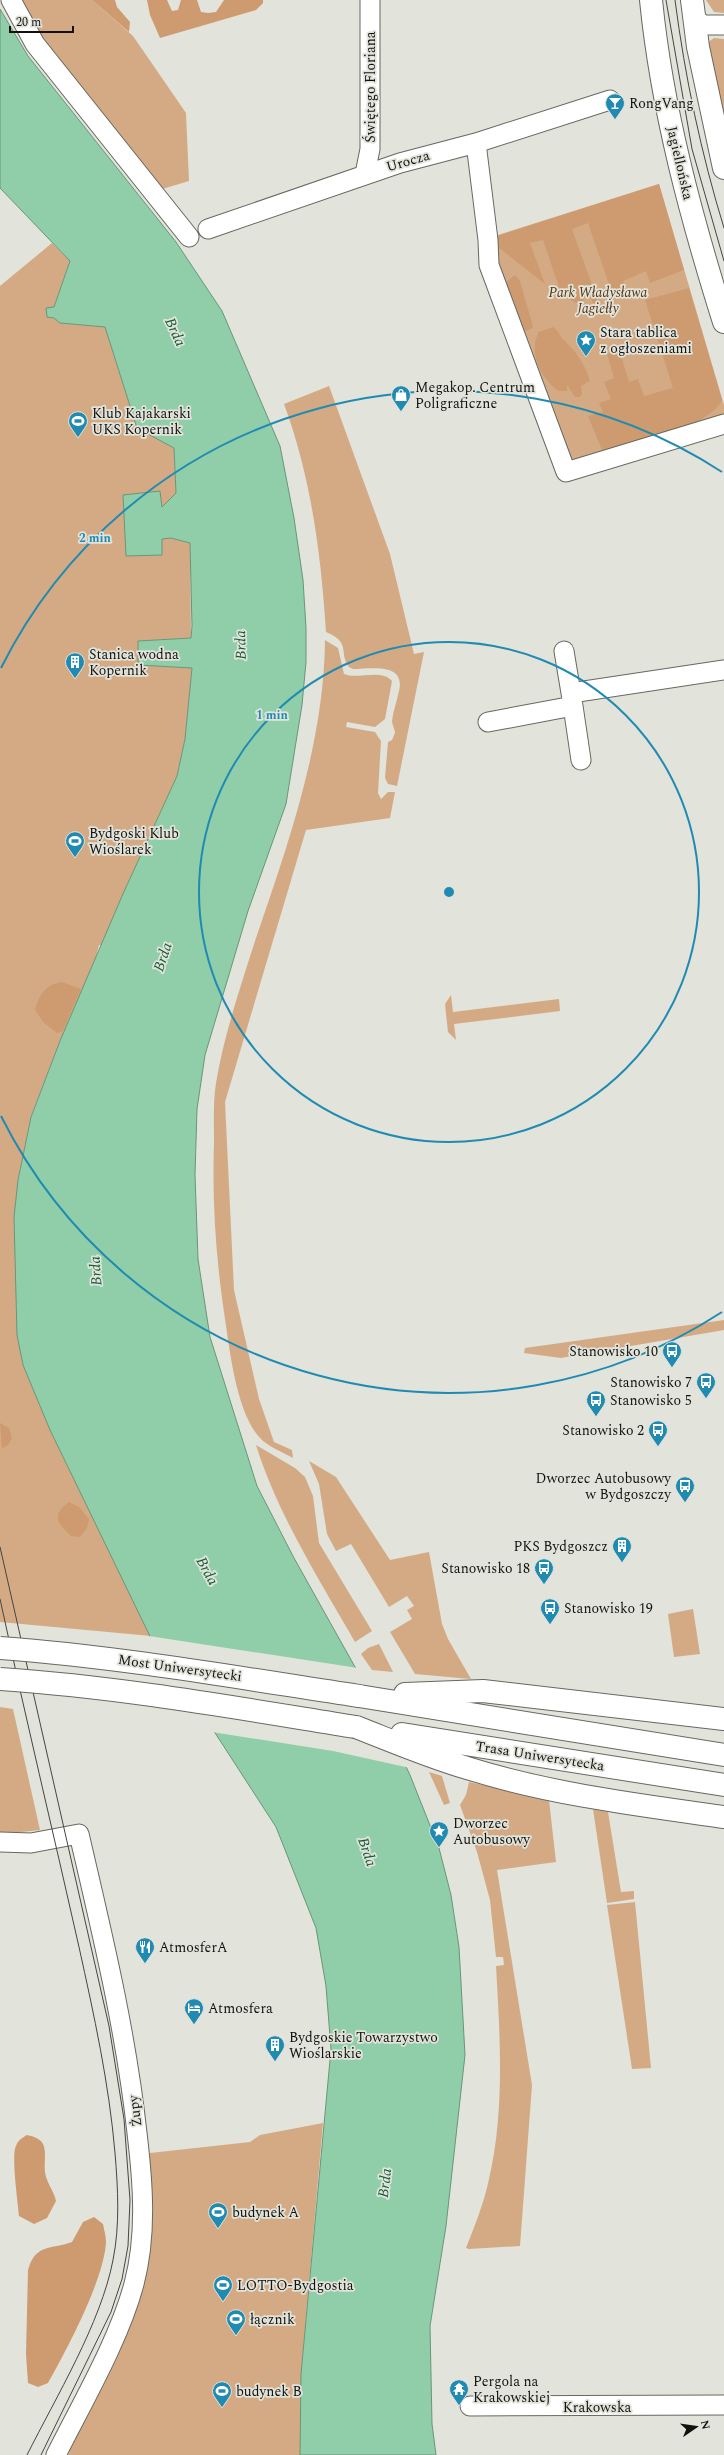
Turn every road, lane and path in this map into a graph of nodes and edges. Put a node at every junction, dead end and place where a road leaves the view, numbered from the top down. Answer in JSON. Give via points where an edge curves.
{"nodes":[{"id":1,"x":11,"y":0,"type":"edge"},
{"id":2,"x":370,"y":0,"type":"edge"},
{"id":3,"x":651,"y":0,"type":"edge"},
{"id":4,"x":693,"y":8,"type":"edge"},
{"id":5,"x":724,"y":25,"type":"edge"},
{"id":6,"x":610,"y":100,"type":"dead end"},
{"id":7,"x":476,"y":144,"type":"junction"},
{"id":8,"x":724,"y":168,"type":"edge"},
{"id":9,"x":366,"y":174,"type":"junction"},
{"id":10,"x":208,"y":229,"type":"dead end"},
{"id":11,"x":189,"y":237,"type":"dead end"},
{"id":12,"x":724,"y":322,"type":"edge"},
{"id":13,"x":724,"y":424,"type":"edge"},
{"id":14,"x":564,"y":651,"type":"dead end"},
{"id":15,"x":724,"y":670,"type":"edge"},
{"id":16,"x":572,"y":700,"type":"junction"},
{"id":17,"x":488,"y":722,"type":"dead end"},
{"id":18,"x":581,"y":760,"type":"dead end"},
{"id":19,"x":0,"y":1648,"type":"edge"},
{"id":20,"x":0,"y":1679,"type":"edge"},
{"id":21,"x":359,"y":1696,"type":"junction"},
{"id":22,"x":724,"y":1719,"type":"edge"},
{"id":23,"x":356,"y":1727,"type":"junction"},
{"id":24,"x":724,"y":1755,"type":"edge"},
{"id":25,"x":724,"y":1785,"type":"edge"},
{"id":26,"x":724,"y":1817,"type":"edge"},
{"id":27,"x":0,"y":1842,"type":"edge"},
{"id":28,"x":724,"y":2405,"type":"edge"},
{"id":29,"x":470,"y":2406,"type":"dead end"},
{"id":30,"x":56,"y":2455,"type":"edge"}],
"edges":[{"from":1,"to":11,"type":"street","via":[[35,44]]},
{"from":2,"to":9,"type":"street","name":"Świętego Floriana","via":[[370,149]]},
{"from":3,"to":12,"type":"main road","name":"Jagiellońska","via":[[675,145]]},
{"from":4,"to":5,"type":"street","via":[[702,25]]},
{"from":4,"to":8,"type":"main road","via":[[708,98]]},
{"from":6,"to":7,"type":"street","name":"Urocza"},
{"from":7,"to":9,"type":"street","name":"Urocza"},
{"from":7,"to":13,"type":"street","via":[[489,265],[566,472]]},
{"from":9,"to":10,"type":"street","name":"Urocza"},
{"from":14,"to":16,"type":"street"},
{"from":15,"to":16,"type":"street"},
{"from":16,"to":17,"type":"street"},
{"from":16,"to":18,"type":"street"},
{"from":19,"to":21,"type":"main road","name":"Most Uniwersytecki","bridge":true,"via":[[75,1654],[198,1670]]},
{"from":20,"to":23,"type":"main road","bridge":true,"via":[[159,1696]]},
{"from":21,"to":22,"type":"main road","via":[[482,1691]]},
{"from":21,"to":24,"type":"main road"},
{"from":23,"to":25,"type":"main road","name":"Trasa Uniwersytecka"},
{"from":23,"to":26,"type":"main road","via":[[466,1768],[536,1786],[657,1808]]},
{"from":27,"to":30,"type":"street","name":"Żupy","via":[[30,1843],[79,1834],[127,2051],[141,2163],[142,2226],[134,2282],[127,2308]]},
{"from":28,"to":29,"type":"street","name":"Krakowska"}]}
